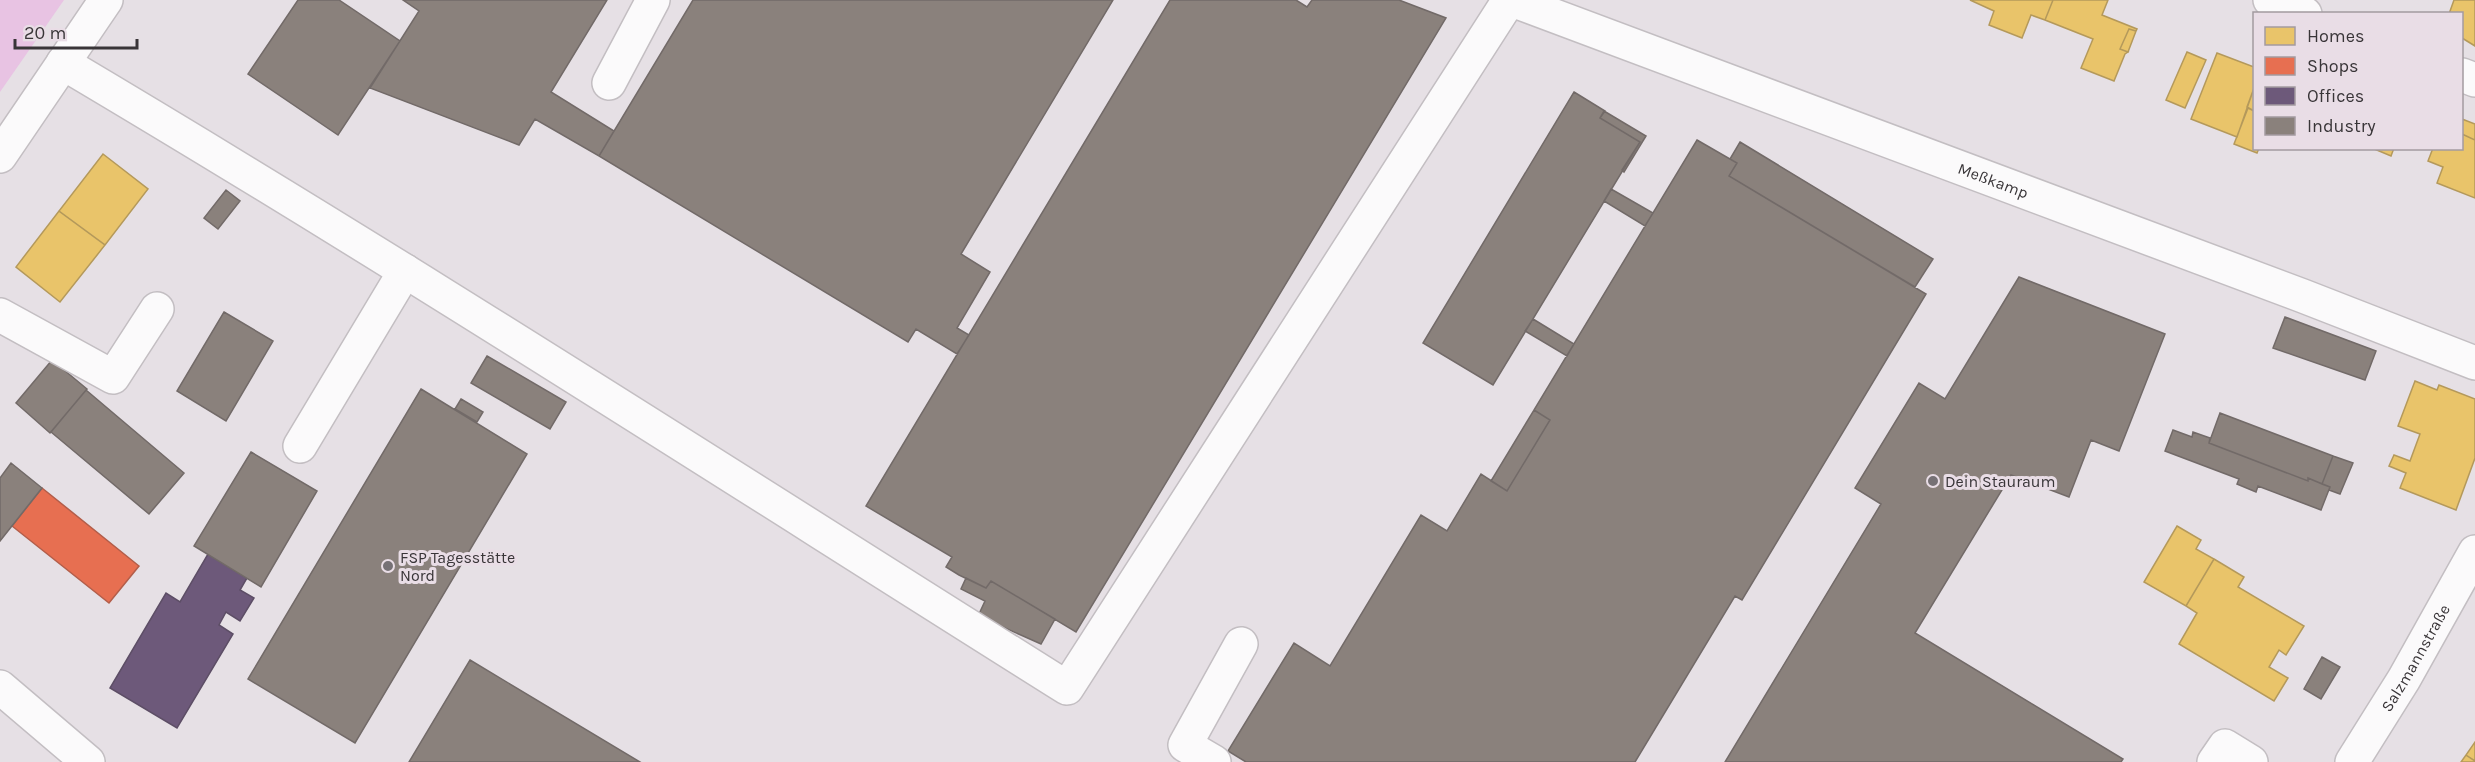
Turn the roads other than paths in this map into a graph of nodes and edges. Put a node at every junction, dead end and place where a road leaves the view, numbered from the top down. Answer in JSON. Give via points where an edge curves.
{"nodes":[{"id":1,"x":106,"y":0,"type":"edge"},
{"id":2,"x":654,"y":0,"type":"edge"},
{"id":3,"x":1510,"y":0,"type":"edge"},
{"id":4,"x":2270,"y":0,"type":"edge"},
{"id":5,"x":2300,"y":12,"type":"edge"},
{"id":6,"x":63,"y":63,"type":"junction"},
{"id":7,"x":609,"y":83,"type":"dead end"},
{"id":8,"x":0,"y":156,"type":"edge"},
{"id":9,"x":405,"y":271,"type":"junction"},
{"id":10,"x":157,"y":309,"type":"dead end"},
{"id":11,"x":0,"y":315,"type":"edge"},
{"id":12,"x":2475,"y":363,"type":"edge"},
{"id":13,"x":300,"y":446,"type":"dead end"},
{"id":14,"x":2475,"y":552,"type":"edge"},
{"id":15,"x":1241,"y":644,"type":"dead end"},
{"id":16,"x":0,"y":687,"type":"edge"},
{"id":17,"x":88,"y":762,"type":"edge"},
{"id":18,"x":1214,"y":762,"type":"edge"},
{"id":19,"x":2214,"y":762,"type":"edge"},
{"id":20,"x":2251,"y":762,"type":"edge"},
{"id":21,"x":2352,"y":762,"type":"edge"}],
"edges":[{"from":1,"to":6,"type":"street"},
{"from":2,"to":7,"type":"street"},
{"from":3,"to":9,"type":"street","via":[[1067,688]]},
{"from":3,"to":12,"type":"street","name":"Meßkamp"},
{"from":4,"to":5,"type":"street"},
{"from":6,"to":8,"type":"street"},
{"from":6,"to":9,"type":"street"},
{"from":9,"to":13,"type":"street"},
{"from":10,"to":11,"type":"street","via":[[113,377]]},
{"from":14,"to":21,"type":"street","name":"Salzmannstraße"},
{"from":15,"to":18,"type":"street","via":[[1185,745]]},
{"from":16,"to":17,"type":"street"},
{"from":19,"to":20,"type":"street","via":[[2225,746]]}]}
